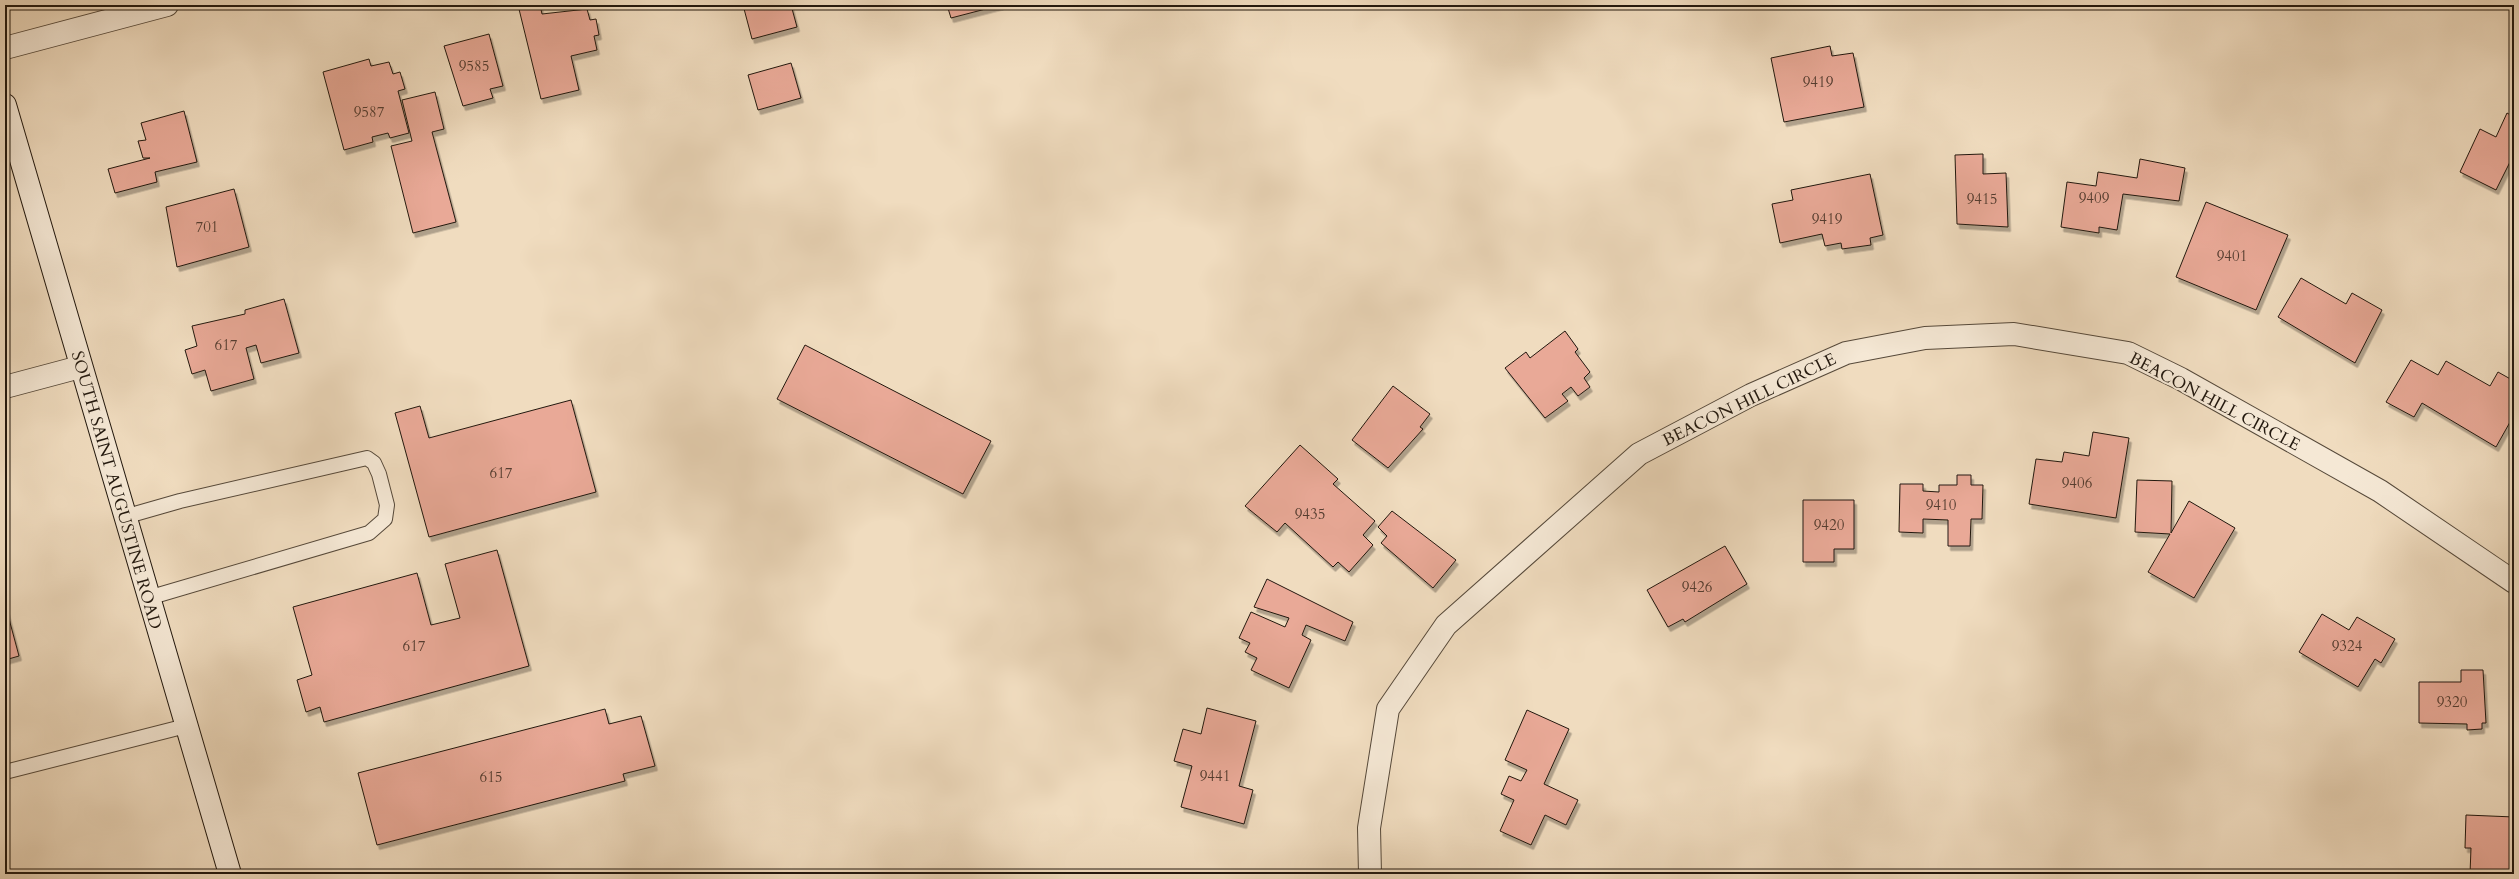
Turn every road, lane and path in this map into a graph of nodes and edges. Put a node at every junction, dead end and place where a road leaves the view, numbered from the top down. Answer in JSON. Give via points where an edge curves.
{"nodes":[{"id":1,"x":166,"y":5,"type":"edge"},
{"id":2,"x":5,"y":48,"type":"edge"},
{"id":3,"x":5,"y":105,"type":"edge"},
{"id":4,"x":80,"y":367,"type":"junction"},
{"id":5,"x":5,"y":387,"type":"edge"},
{"id":6,"x":124,"y":517,"type":"junction"},
{"id":7,"x":2514,"y":582,"type":"edge"},
{"id":8,"x":148,"y":598,"type":"junction"},
{"id":9,"x":186,"y":726,"type":"junction"},
{"id":10,"x":5,"y":772,"type":"edge"},
{"id":11,"x":230,"y":874,"type":"edge"},
{"id":12,"x":1370,"y":874,"type":"edge"}],
"edges":[{"from":1,"to":2,"type":"street"},
{"from":3,"to":4,"type":"street","name":"SOUTH SAINT AUGUSTINE ROAD"},
{"from":4,"to":5,"type":"street"},
{"from":4,"to":6,"type":"street","name":"SOUTH SAINT AUGUSTINE ROAD"},
{"from":6,"to":8,"type":"street","name":"SOUTH SAINT AUGUSTINE ROAD"},
{"from":6,"to":8,"type":"lane","via":[[367,458],[374,463],[379,474],[387,505],[385,519],[369,533]]},
{"from":7,"to":12,"type":"street","name":"BEACON HILL CIRCLE","via":[[2380,491],[2181,378],[2128,353],[2014,334],[1925,338],[1846,353],[1751,395],[1639,454],[1446,625],[1388,709],[1369,828]]},
{"from":8,"to":9,"type":"street","name":"SOUTH SAINT AUGUSTINE ROAD"},
{"from":9,"to":10,"type":"lane"},
{"from":9,"to":11,"type":"street","name":"SOUTH SAINT AUGUSTINE ROAD"}]}
